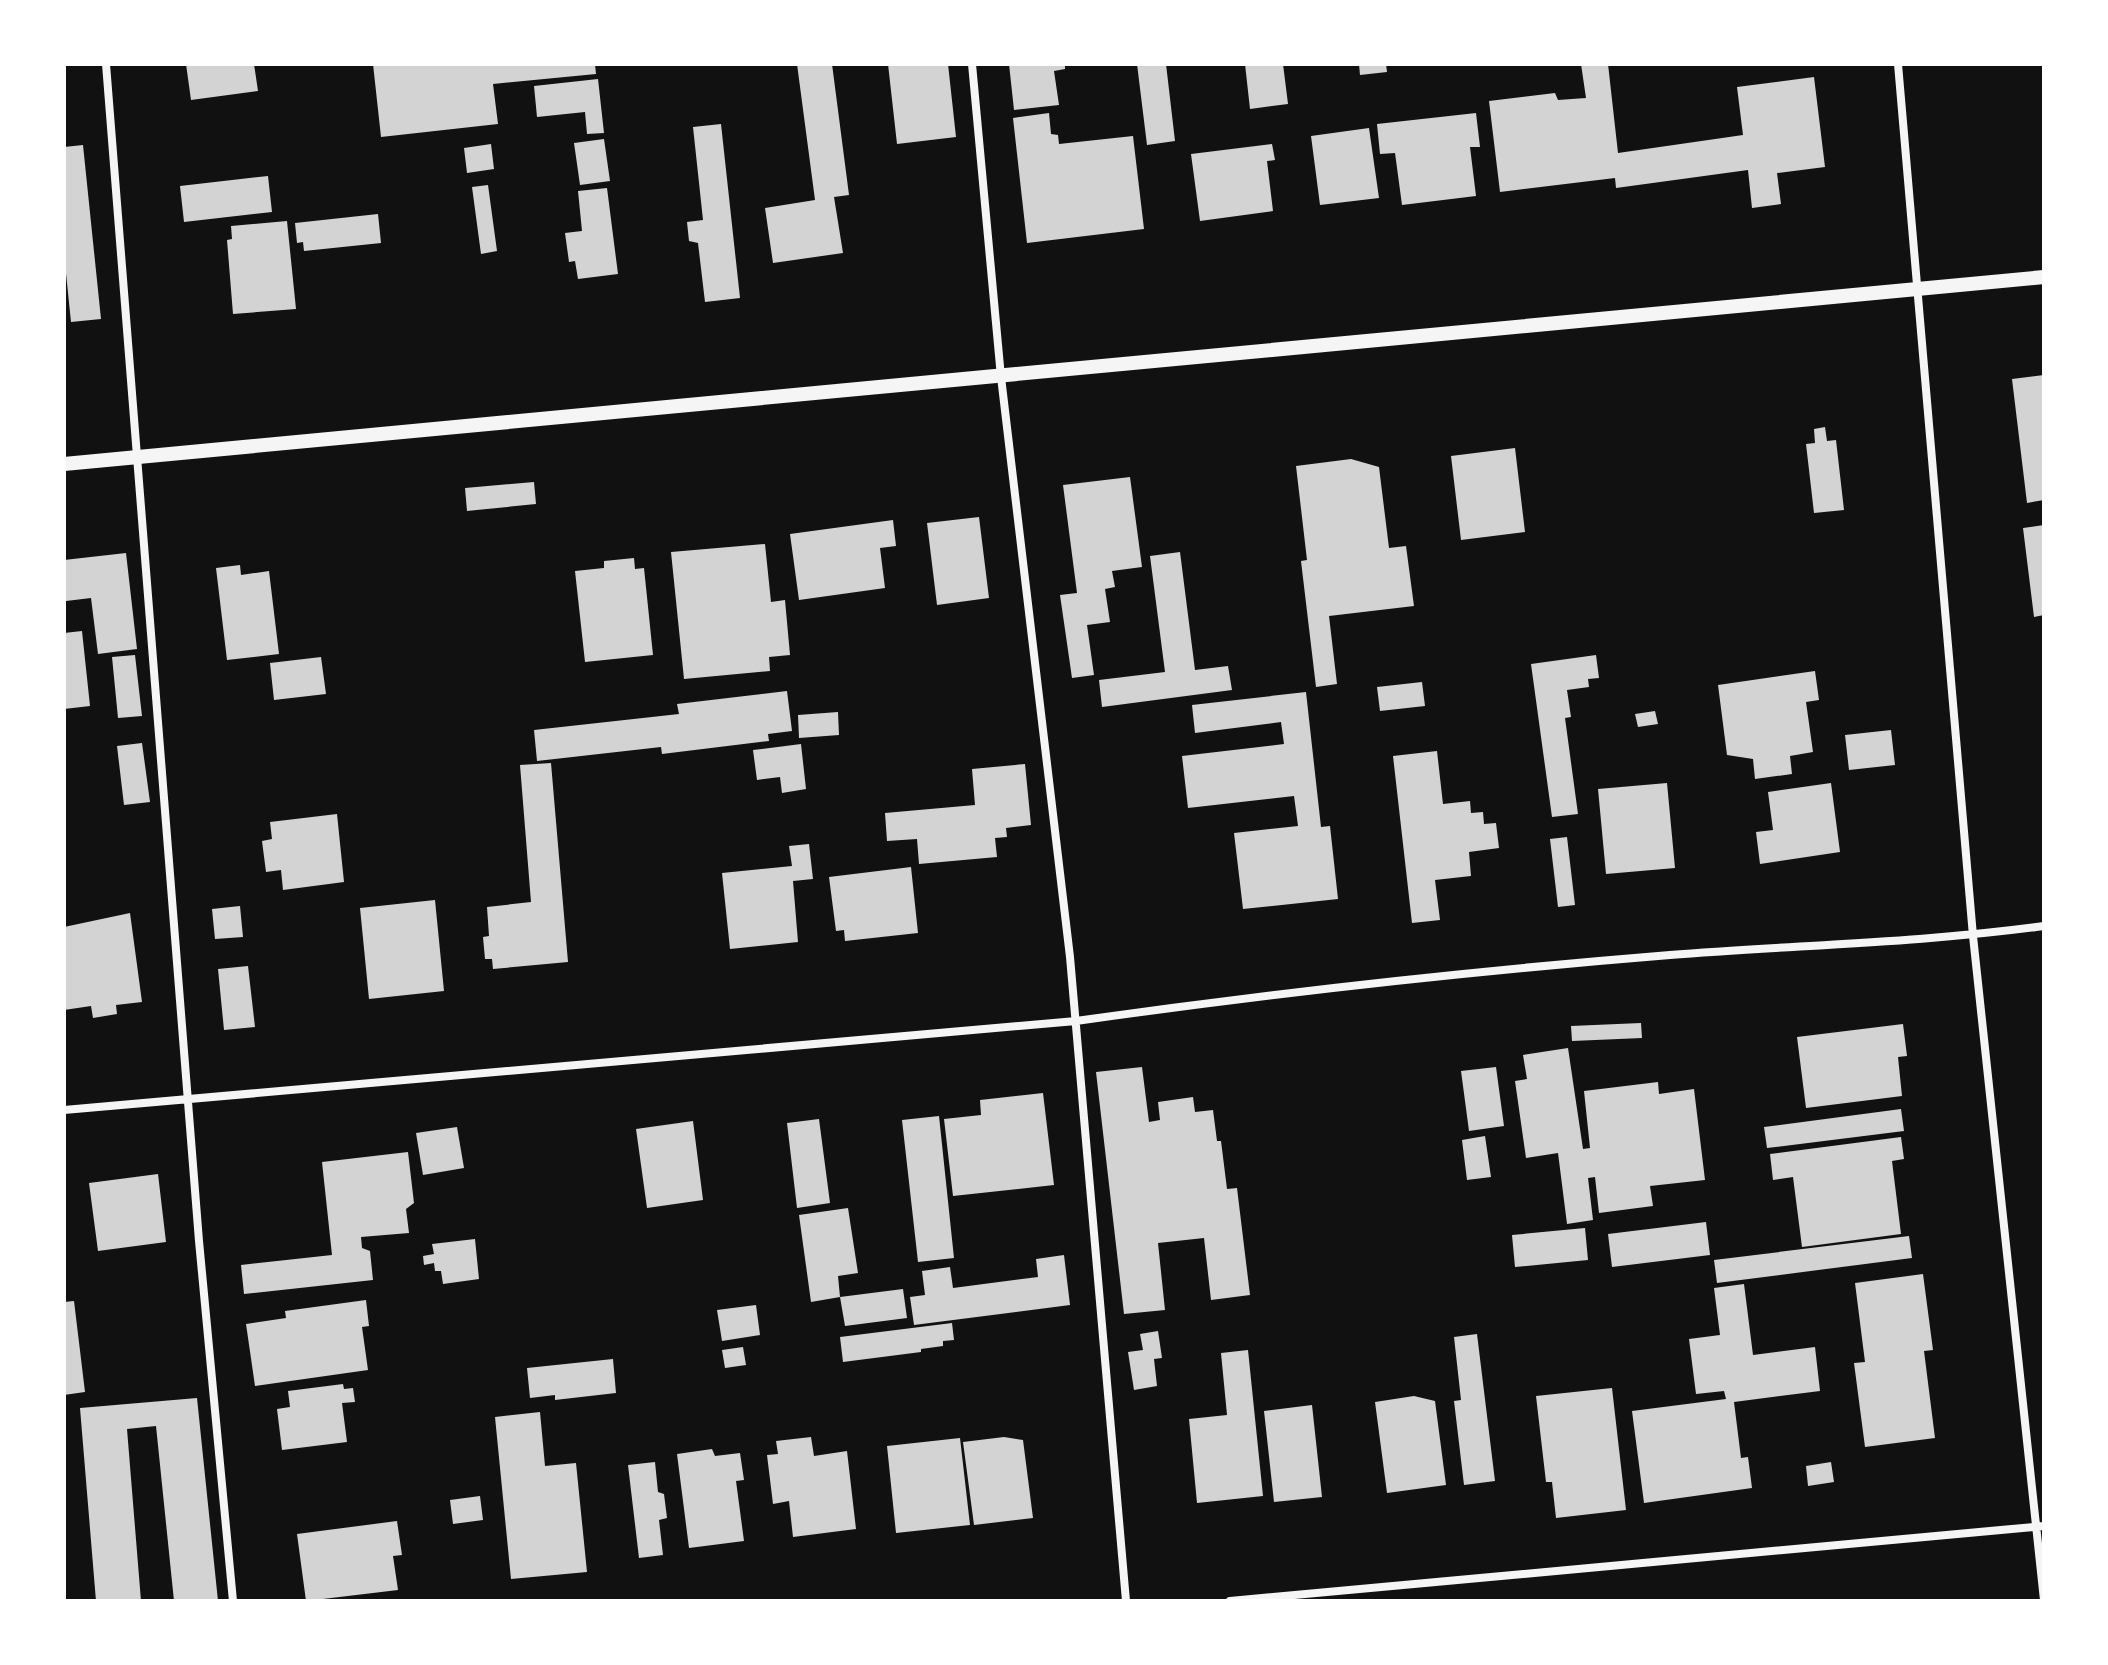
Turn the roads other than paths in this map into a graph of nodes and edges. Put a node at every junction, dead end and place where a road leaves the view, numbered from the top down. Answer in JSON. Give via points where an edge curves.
{"nodes":[{"id":1,"x":106,"y":64,"type":"edge"},
{"id":2,"x":972,"y":64,"type":"edge"},
{"id":3,"x":1898,"y":64,"type":"edge"},
{"id":4,"x":2044,"y":277,"type":"edge"},
{"id":5,"x":1917,"y":291,"type":"junction"},
{"id":6,"x":1001,"y":377,"type":"junction"},
{"id":7,"x":138,"y":458,"type":"junction"},
{"id":8,"x":64,"y":464,"type":"edge"},
{"id":9,"x":2044,"y":926,"type":"edge"},
{"id":10,"x":1973,"y":936,"type":"junction"},
{"id":11,"x":1076,"y":1021,"type":"junction"},
{"id":12,"x":189,"y":1101,"type":"junction"},
{"id":13,"x":64,"y":1110,"type":"edge"},
{"id":14,"x":2041,"y":1527,"type":"edge"},
{"id":15,"x":2044,"y":1600,"type":"edge"},
{"id":16,"x":233,"y":1601,"type":"edge"},
{"id":17,"x":1126,"y":1601,"type":"edge"},
{"id":18,"x":1230,"y":1601,"type":"edge"}],
"edges":[{"from":1,"to":7,"type":"street"},
{"from":2,"to":6,"type":"street"},
{"from":3,"to":5,"type":"street"},
{"from":4,"to":5,"type":"street"},
{"from":5,"to":6,"type":"street"},
{"from":5,"to":10,"type":"street"},
{"from":6,"to":7,"type":"street"},
{"from":6,"to":11,"type":"street"},
{"from":7,"to":8,"type":"street"},
{"from":7,"to":12,"type":"street"},
{"from":9,"to":10,"type":"street"},
{"from":10,"to":11,"type":"street","via":[[1670,955]]},
{"from":10,"to":14,"type":"street"},
{"from":11,"to":12,"type":"street"},
{"from":11,"to":17,"type":"street"},
{"from":12,"to":13,"type":"street"},
{"from":12,"to":16,"type":"street"},
{"from":14,"to":15,"type":"street"},
{"from":14,"to":18,"type":"street"}]}
